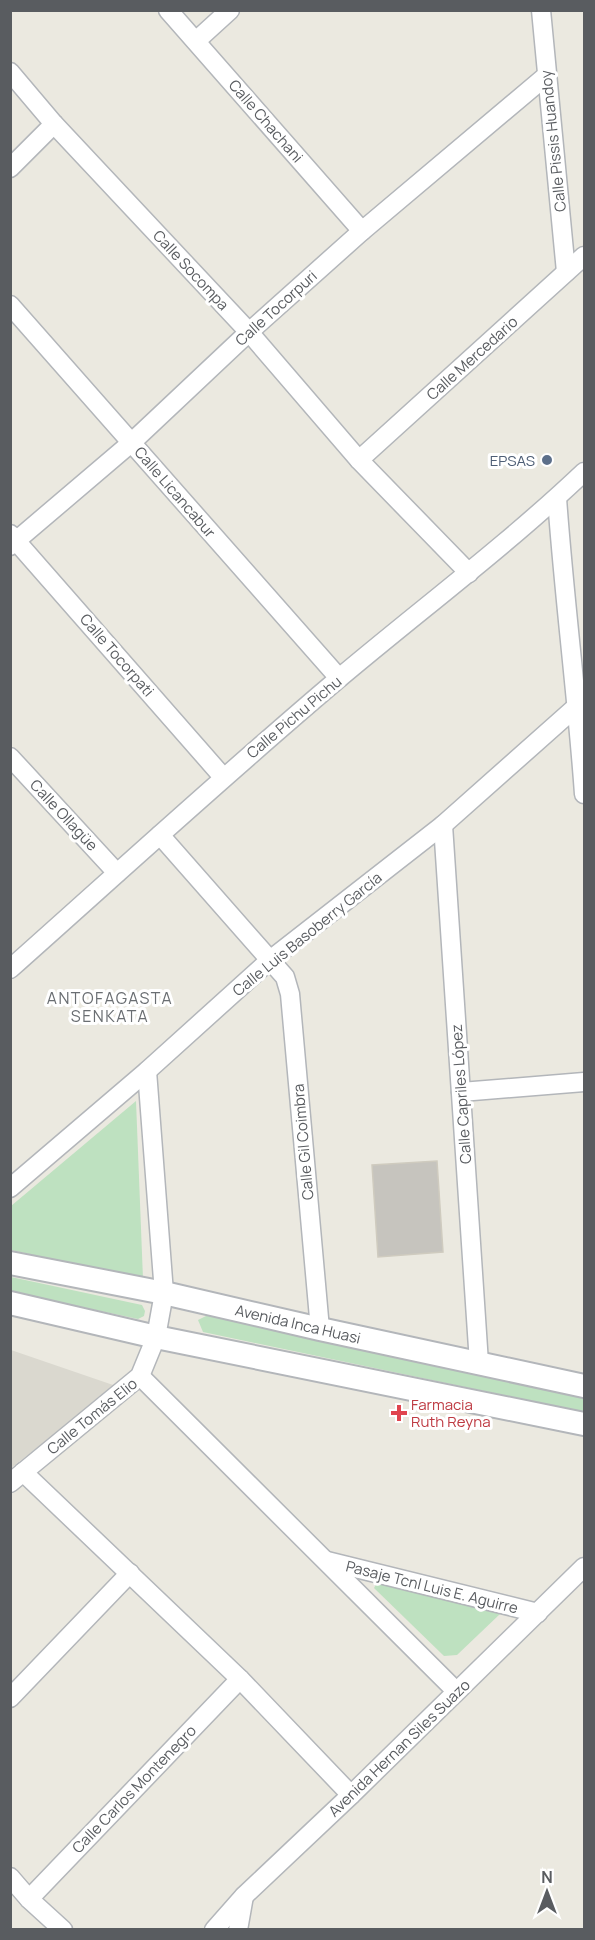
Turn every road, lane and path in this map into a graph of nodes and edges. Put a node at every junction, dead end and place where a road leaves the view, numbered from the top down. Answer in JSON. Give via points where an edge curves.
{"nodes":[{"id":1,"x":168,"y":10,"type":"edge"},
{"id":2,"x":230,"y":10,"type":"edge"},
{"id":3,"x":541,"y":10,"type":"edge"},
{"id":4,"x":196,"y":41,"type":"junction"},
{"id":5,"x":10,"y":72,"type":"edge"},
{"id":6,"x":546,"y":76,"type":"junction"},
{"id":7,"x":54,"y":124,"type":"junction"},
{"id":8,"x":12,"y":164,"type":"edge"},
{"id":9,"x":362,"y":231,"type":"junction"},
{"id":10,"x":585,"y":256,"type":"edge"},
{"id":11,"x":566,"y":272,"type":"junction"},
{"id":12,"x":10,"y":305,"type":"edge"},
{"id":13,"x":249,"y":332,"type":"junction"},
{"id":14,"x":131,"y":442,"type":"junction"},
{"id":15,"x":359,"y":460,"type":"junction"},
{"id":16,"x":585,"y":472,"type":"edge"},
{"id":17,"x":557,"y":498,"type":"junction"},
{"id":18,"x":13,"y":540,"type":"edge"},
{"id":19,"x":469,"y":573,"type":"junction"},
{"id":20,"x":339,"y":678,"type":"junction"},
{"id":21,"x":578,"y":706,"type":"junction"},
{"id":22,"x":11,"y":759,"type":"edge"},
{"id":23,"x":223,"y":777,"type":"junction"},
{"id":24,"x":585,"y":794,"type":"edge"},
{"id":25,"x":443,"y":825,"type":"junction"},
{"id":26,"x":160,"y":835,"type":"junction"},
{"id":27,"x":117,"y":873,"type":"junction"},
{"id":28,"x":270,"y":960,"type":"junction"},
{"id":29,"x":10,"y":969,"type":"edge"},
{"id":30,"x":147,"y":1071,"type":"junction"},
{"id":31,"x":585,"y":1082,"type":"edge"},
{"id":32,"x":461,"y":1092,"type":"junction"},
{"id":33,"x":10,"y":1188,"type":"edge"},
{"id":34,"x":10,"y":1263,"type":"edge"},
{"id":35,"x":164,"y":1293,"type":"junction"},
{"id":36,"x":10,"y":1303,"type":"edge"},
{"id":37,"x":320,"y":1329,"type":"junction"},
{"id":38,"x":156,"y":1337,"type":"junction"},
{"id":39,"x":479,"y":1363,"type":"junction"},
{"id":40,"x":140,"y":1376,"type":"junction"},
{"id":41,"x":585,"y":1386,"type":"edge"},
{"id":42,"x":585,"y":1424,"type":"edge"},
{"id":43,"x":17,"y":1478,"type":"edge"},
{"id":44,"x":325,"y":1560,"type":"junction"},
{"id":45,"x":585,"y":1567,"type":"edge"},
{"id":46,"x":130,"y":1573,"type":"junction"},
{"id":47,"x":538,"y":1613,"type":"junction"},
{"id":48,"x":240,"y":1679,"type":"junction"},
{"id":49,"x":456,"y":1691,"type":"junction"},
{"id":50,"x":10,"y":1698,"type":"edge"},
{"id":51,"x":351,"y":1795,"type":"junction"},
{"id":52,"x":17,"y":1889,"type":"edge"},
{"id":53,"x":244,"y":1896,"type":"junction"},
{"id":54,"x":63,"y":1929,"type":"edge"},
{"id":55,"x":214,"y":1929,"type":"edge"},
{"id":56,"x":238,"y":1929,"type":"edge"}],
"edges":[{"from":1,"to":4,"type":"street","name":"Calle Chachani"},
{"from":2,"to":4,"type":"street"},
{"from":3,"to":6,"type":"street","name":"Calle Pissis Huandoy"},
{"from":4,"to":9,"type":"street","name":"Calle Chachani"},
{"from":5,"to":7,"type":"street","name":"Calle Socompa"},
{"from":6,"to":9,"type":"street","name":"Calle Tocorpuri"},
{"from":6,"to":11,"type":"street","name":"Calle Pissis Huandoy"},
{"from":7,"to":8,"type":"street"},
{"from":7,"to":13,"type":"street","name":"Calle Socompa"},
{"from":9,"to":13,"type":"street","name":"Calle Tocorpuri"},
{"from":10,"to":11,"type":"street","name":"Calle Mercedario"},
{"from":11,"to":15,"type":"street","name":"Calle Mercedario"},
{"from":12,"to":14,"type":"street","name":"Calle Licancabur"},
{"from":13,"to":14,"type":"street","name":"Calle Tocorpuri"},
{"from":13,"to":15,"type":"street","name":"Calle Socompa"},
{"from":14,"to":18,"type":"street","name":"Calle Tocorpuri"},
{"from":14,"to":20,"type":"street","name":"Calle Licancabur"},
{"from":15,"to":19,"type":"street","name":"Calle Socompa"},
{"from":16,"to":17,"type":"street","name":"Calle Pichu Pichu"},
{"from":17,"to":19,"type":"street","name":"Calle Pichu Pichu"},
{"from":17,"to":21,"type":"street"},
{"from":18,"to":23,"type":"street","name":"Calle Tocorpati"},
{"from":19,"to":20,"type":"street","name":"Calle Pichu Pichu"},
{"from":20,"to":23,"type":"street","name":"Calle Pichu Pichu"},
{"from":21,"to":24,"type":"street"},
{"from":21,"to":25,"type":"street","name":"Calle Luis Basoberry García"},
{"from":22,"to":27,"type":"street","name":"Calle Ollagüe"},
{"from":23,"to":26,"type":"street","name":"Calle Pichu Pichu"},
{"from":25,"to":28,"type":"street","name":"Calle Luis Basoberry García"},
{"from":25,"to":32,"type":"street","name":"Calle Capriles López"},
{"from":26,"to":27,"type":"street","name":"Calle Pichu Pichu"},
{"from":26,"to":28,"type":"street","name":"Calle Gil Coimbra"},
{"from":27,"to":29,"type":"street","name":"Calle Pichu Pichu"},
{"from":28,"to":30,"type":"street","name":"Calle Luis Basoberry García"},
{"from":28,"to":37,"type":"street","name":"Calle Gil Coimbra","via":[[285,977],[290,994]]},
{"from":30,"to":33,"type":"street","name":"Calle Luis Basoberry García"},
{"from":30,"to":35,"type":"street","name":"Calle Tomás Elio"},
{"from":31,"to":32,"type":"street"},
{"from":32,"to":39,"type":"street","name":"Calle Capriles López"},
{"from":34,"to":35,"type":"street","name":"Avenida Inca Huasi"},
{"from":35,"to":37,"type":"street","name":"Avenida Inca Huasi"},
{"from":35,"to":38,"type":"street","name":"Calle Tomás Elio"},
{"from":36,"to":38,"type":"street"},
{"from":37,"to":39,"type":"street","name":"Avenida Inca Huasi"},
{"from":38,"to":40,"type":"street","name":"Calle Tomás Elio"},
{"from":38,"to":42,"type":"street"},
{"from":39,"to":41,"type":"street","name":"Avenida Inca Huasi"},
{"from":40,"to":43,"type":"street","name":"Calle Tomás Elio"},
{"from":40,"to":44,"type":"street"},
{"from":43,"to":46,"type":"street"},
{"from":44,"to":47,"type":"street","name":"Pasaje Tcnl Luis E. Aguirre"},
{"from":44,"to":49,"type":"street"},
{"from":45,"to":47,"type":"street","name":"Avenida Hernan Siles Suazo"},
{"from":46,"to":48,"type":"street"},
{"from":46,"to":50,"type":"street"},
{"from":47,"to":49,"type":"street","name":"Avenida Hernan Siles Suazo"},
{"from":48,"to":51,"type":"street"},
{"from":48,"to":52,"type":"street","name":"Calle Carlos Montenegro"},
{"from":49,"to":51,"type":"street","name":"Avenida Hernan Siles Suazo"},
{"from":51,"to":53,"type":"street","name":"Avenida Hernan Siles Suazo"},
{"from":52,"to":54,"type":"street"},
{"from":53,"to":55,"type":"street","name":"Avenida Hernan Siles Suazo"},
{"from":53,"to":56,"type":"street"}]}
